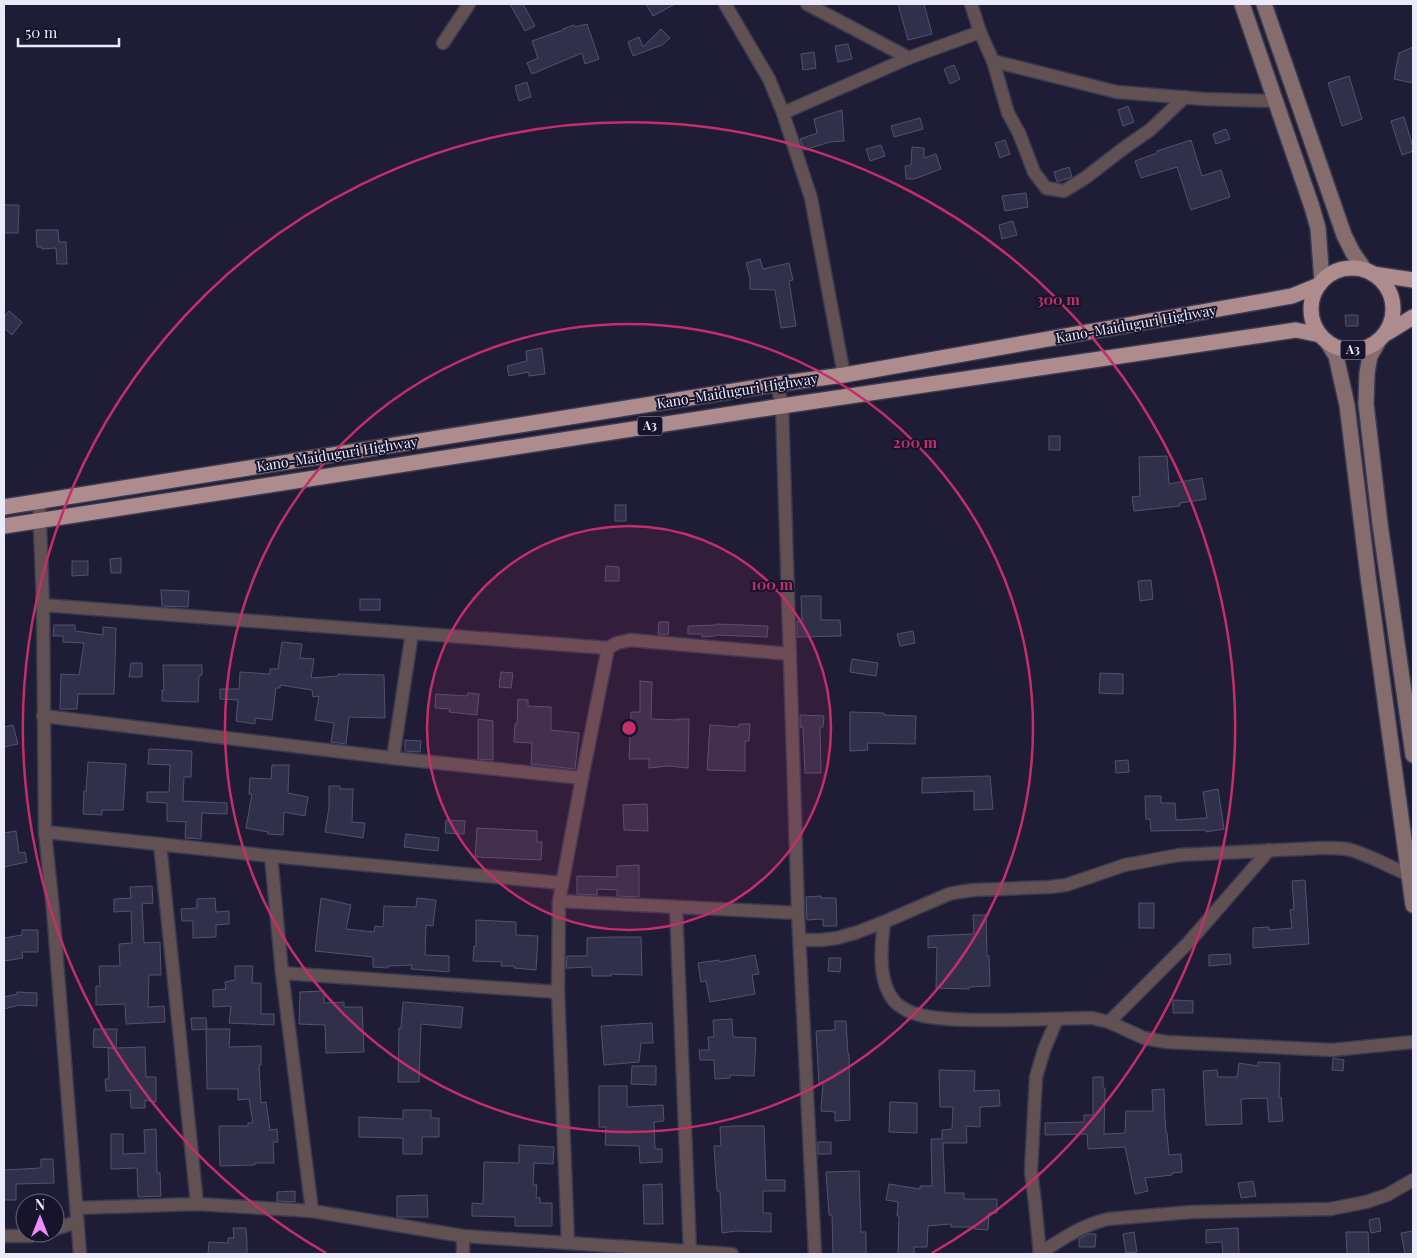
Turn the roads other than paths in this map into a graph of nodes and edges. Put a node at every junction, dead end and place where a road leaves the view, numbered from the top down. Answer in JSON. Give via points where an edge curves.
{"nodes":[{"id":1,"x":469,"y":4,"type":"edge"},
{"id":2,"x":725,"y":4,"type":"edge"},
{"id":3,"x":807,"y":4,"type":"edge"},
{"id":4,"x":972,"y":4,"type":"edge"},
{"id":5,"x":1242,"y":4,"type":"edge"},
{"id":6,"x":1264,"y":4,"type":"edge"},
{"id":7,"x":980,"y":32,"type":"junction"},
{"id":8,"x":443,"y":43,"type":"dead end"},
{"id":9,"x":909,"y":58,"type":"junction"},
{"id":10,"x":992,"y":62,"type":"junction"},
{"id":11,"x":1185,"y":98,"type":"junction"},
{"id":12,"x":1275,"y":101,"type":"junction"},
{"id":13,"x":782,"y":113,"type":"junction"},
{"id":14,"x":1369,"y":272,"type":"junction"},
{"id":15,"x":1413,"y":280,"type":"edge"},
{"id":16,"x":1320,"y":283,"type":"junction"},
{"id":17,"x":1413,"y":317,"type":"edge"},
{"id":18,"x":1382,"y":338,"type":"junction"},
{"id":19,"x":1324,"y":339,"type":"junction"},
{"id":20,"x":844,"y":375,"type":"junction"},
{"id":21,"x":778,"y":384,"type":"junction"},
{"id":22,"x":782,"y":406,"type":"junction"},
{"id":23,"x":39,"y":502,"type":"junction"},
{"id":24,"x":4,"y":508,"type":"edge"},
{"id":25,"x":40,"y":520,"type":"junction"},
{"id":26,"x":4,"y":526,"type":"edge"},
{"id":27,"x":43,"y":605,"type":"junction"},
{"id":28,"x":412,"y":633,"type":"junction"},
{"id":29,"x":608,"y":648,"type":"junction"},
{"id":30,"x":790,"y":654,"type":"junction"},
{"id":31,"x":1408,"y":675,"type":"edge"},
{"id":32,"x":43,"y":716,"type":"junction"},
{"id":33,"x":1413,"y":754,"type":"edge"},
{"id":34,"x":392,"y":758,"type":"junction"},
{"id":35,"x":582,"y":778,"type":"junction"},
{"id":36,"x":45,"y":832,"type":"junction"},
{"id":37,"x":160,"y":844,"type":"junction"},
{"id":38,"x":1270,"y":850,"type":"junction"},
{"id":39,"x":271,"y":856,"type":"junction"},
{"id":40,"x":1409,"y":875,"type":"junction"},
{"id":41,"x":562,"y":882,"type":"junction"},
{"id":42,"x":559,"y":901,"type":"junction"},
{"id":43,"x":1413,"y":905,"type":"edge"},
{"id":44,"x":676,"y":907,"type":"junction"},
{"id":45,"x":798,"y":913,"type":"junction"},
{"id":46,"x":884,"y":922,"type":"junction"},
{"id":47,"x":800,"y":940,"type":"junction"},
{"id":48,"x":282,"y":973,"type":"junction"},
{"id":49,"x":558,"y":992,"type":"junction"},
{"id":50,"x":1057,"y":1019,"type":"junction"},
{"id":51,"x":1109,"y":1022,"type":"junction"},
{"id":52,"x":1413,"y":1042,"type":"edge"},
{"id":53,"x":1413,"y":1180,"type":"edge"},
{"id":54,"x":197,"y":1204,"type":"junction"},
{"id":55,"x":76,"y":1208,"type":"junction"},
{"id":56,"x":312,"y":1211,"type":"junction"},
{"id":57,"x":78,"y":1222,"type":"junction"},
{"id":58,"x":65,"y":1226,"type":"edge"},
{"id":59,"x":463,"y":1236,"type":"junction"},
{"id":60,"x":568,"y":1243,"type":"junction"},
{"id":61,"x":690,"y":1252,"type":"junction"},
{"id":62,"x":80,"y":1254,"type":"edge"},
{"id":63,"x":463,"y":1254,"type":"edge"},
{"id":64,"x":732,"y":1254,"type":"edge"},
{"id":65,"x":815,"y":1254,"type":"edge"},
{"id":66,"x":1039,"y":1254,"type":"edge"}],
"edges":[{"from":1,"to":8,"type":"street"},
{"from":2,"to":13,"type":"street","via":[[769,79]]},
{"from":3,"to":9,"type":"street"},
{"from":4,"to":7,"type":"street"},
{"from":5,"to":12,"type":"main road"},
{"from":6,"to":14,"type":"main road","via":[[1344,235],[1353,253]]},
{"from":7,"to":9,"type":"street"},
{"from":7,"to":10,"type":"street"},
{"from":9,"to":13,"type":"street"},
{"from":10,"to":11,"type":"street","via":[[1117,92]]},
{"from":10,"to":11,"type":"street","via":[[1008,113],[1034,172],[1046,188],[1064,191],[1085,178],[1150,130]]},
{"from":11,"to":12,"type":"street"},
{"from":12,"to":16,"type":"main road","via":[[1318,228]]},
{"from":13,"to":20,"type":"street","via":[[811,198]]},
{"from":14,"to":15,"type":"highway","number":"A3"},
{"from":14,"to":16,"type":"highway","number":"A3","via":[[1342,269]]},
{"from":14,"to":18,"type":"highway","via":[[1384,283],[1394,308],[1392,322]]},
{"from":16,"to":19,"type":"highway","via":[[1311,305],[1313,321]]},
{"from":16,"to":20,"type":"highway","name":"Kano-Maiduguri Highway","number":"A3","via":[[1292,296]]},
{"from":17,"to":18,"type":"highway","number":"A3"},
{"from":18,"to":19,"type":"highway","number":"A3","via":[[1358,350],[1337,348]]},
{"from":18,"to":31,"type":"main road","via":[[1370,356],[1366,404],[1380,524]]},
{"from":19,"to":22,"type":"highway","name":"Kano-Maiduguri Highway","number":"A3","via":[[1296,330]]},
{"from":19,"to":40,"type":"main road","via":[[1336,356],[1348,405]]},
{"from":20,"to":21,"type":"highway","name":"Kano-Maiduguri Highway","number":"A3"},
{"from":21,"to":22,"type":"street"},
{"from":21,"to":23,"type":"highway","name":"Kano-Maiduguri Highway","number":"A3"},
{"from":22,"to":25,"type":"highway","name":"Kano-Maiduguri Highway","number":"A3"},
{"from":22,"to":30,"type":"street"},
{"from":23,"to":24,"type":"highway","name":"Kano-Maiduguri Highway","number":"A3"},
{"from":23,"to":25,"type":"street"},
{"from":25,"to":26,"type":"highway","name":"Kano-Maiduguri Highway","number":"A3"},
{"from":25,"to":27,"type":"street"},
{"from":27,"to":28,"type":"street"},
{"from":27,"to":32,"type":"street"},
{"from":28,"to":29,"type":"street"},
{"from":28,"to":34,"type":"street"},
{"from":29,"to":30,"type":"street","via":[[630,640]]},
{"from":29,"to":35,"type":"street"},
{"from":30,"to":45,"type":"street"},
{"from":31,"to":33,"type":"main road"},
{"from":32,"to":34,"type":"street"},
{"from":32,"to":36,"type":"street"},
{"from":34,"to":35,"type":"street"},
{"from":35,"to":41,"type":"street"},
{"from":36,"to":37,"type":"street"},
{"from":36,"to":55,"type":"street"},
{"from":37,"to":39,"type":"street"},
{"from":37,"to":54,"type":"street"},
{"from":38,"to":40,"type":"street","via":[[1351,850]]},
{"from":38,"to":46,"type":"street","via":[[1147,860],[1066,885],[959,892]]},
{"from":38,"to":51,"type":"street","via":[[1189,942]]},
{"from":39,"to":41,"type":"street"},
{"from":39,"to":48,"type":"street"},
{"from":40,"to":43,"type":"main road"},
{"from":41,"to":42,"type":"street"},
{"from":42,"to":44,"type":"street"},
{"from":42,"to":49,"type":"street"},
{"from":44,"to":45,"type":"street"},
{"from":44,"to":61,"type":"street"},
{"from":45,"to":47,"type":"street"},
{"from":46,"to":47,"type":"street","via":[[837,938]]},
{"from":46,"to":50,"type":"street","via":[[880,950],[882,970],[895,1002],[905,1009],[917,1014],[962,1020]]},
{"from":47,"to":65,"type":"street"},
{"from":48,"to":49,"type":"street"},
{"from":48,"to":56,"type":"street"},
{"from":49,"to":60,"type":"street"},
{"from":50,"to":51,"type":"street","via":[[1092,1018]]},
{"from":50,"to":66,"type":"street","via":[[1036,1078],[1031,1171]]},
{"from":51,"to":52,"type":"street","via":[[1144,1038],[1166,1042],[1332,1050]]},
{"from":53,"to":66,"type":"street","via":[[1387,1195],[1330,1208],[1191,1212],[1108,1220],[1073,1233]]},
{"from":54,"to":55,"type":"street"},
{"from":54,"to":56,"type":"street"},
{"from":55,"to":57,"type":"street"},
{"from":56,"to":59,"type":"street"},
{"from":57,"to":58,"type":"street"},
{"from":57,"to":62,"type":"street"},
{"from":59,"to":60,"type":"street"},
{"from":59,"to":63,"type":"street"},
{"from":60,"to":61,"type":"street"},
{"from":61,"to":64,"type":"street"}]}
